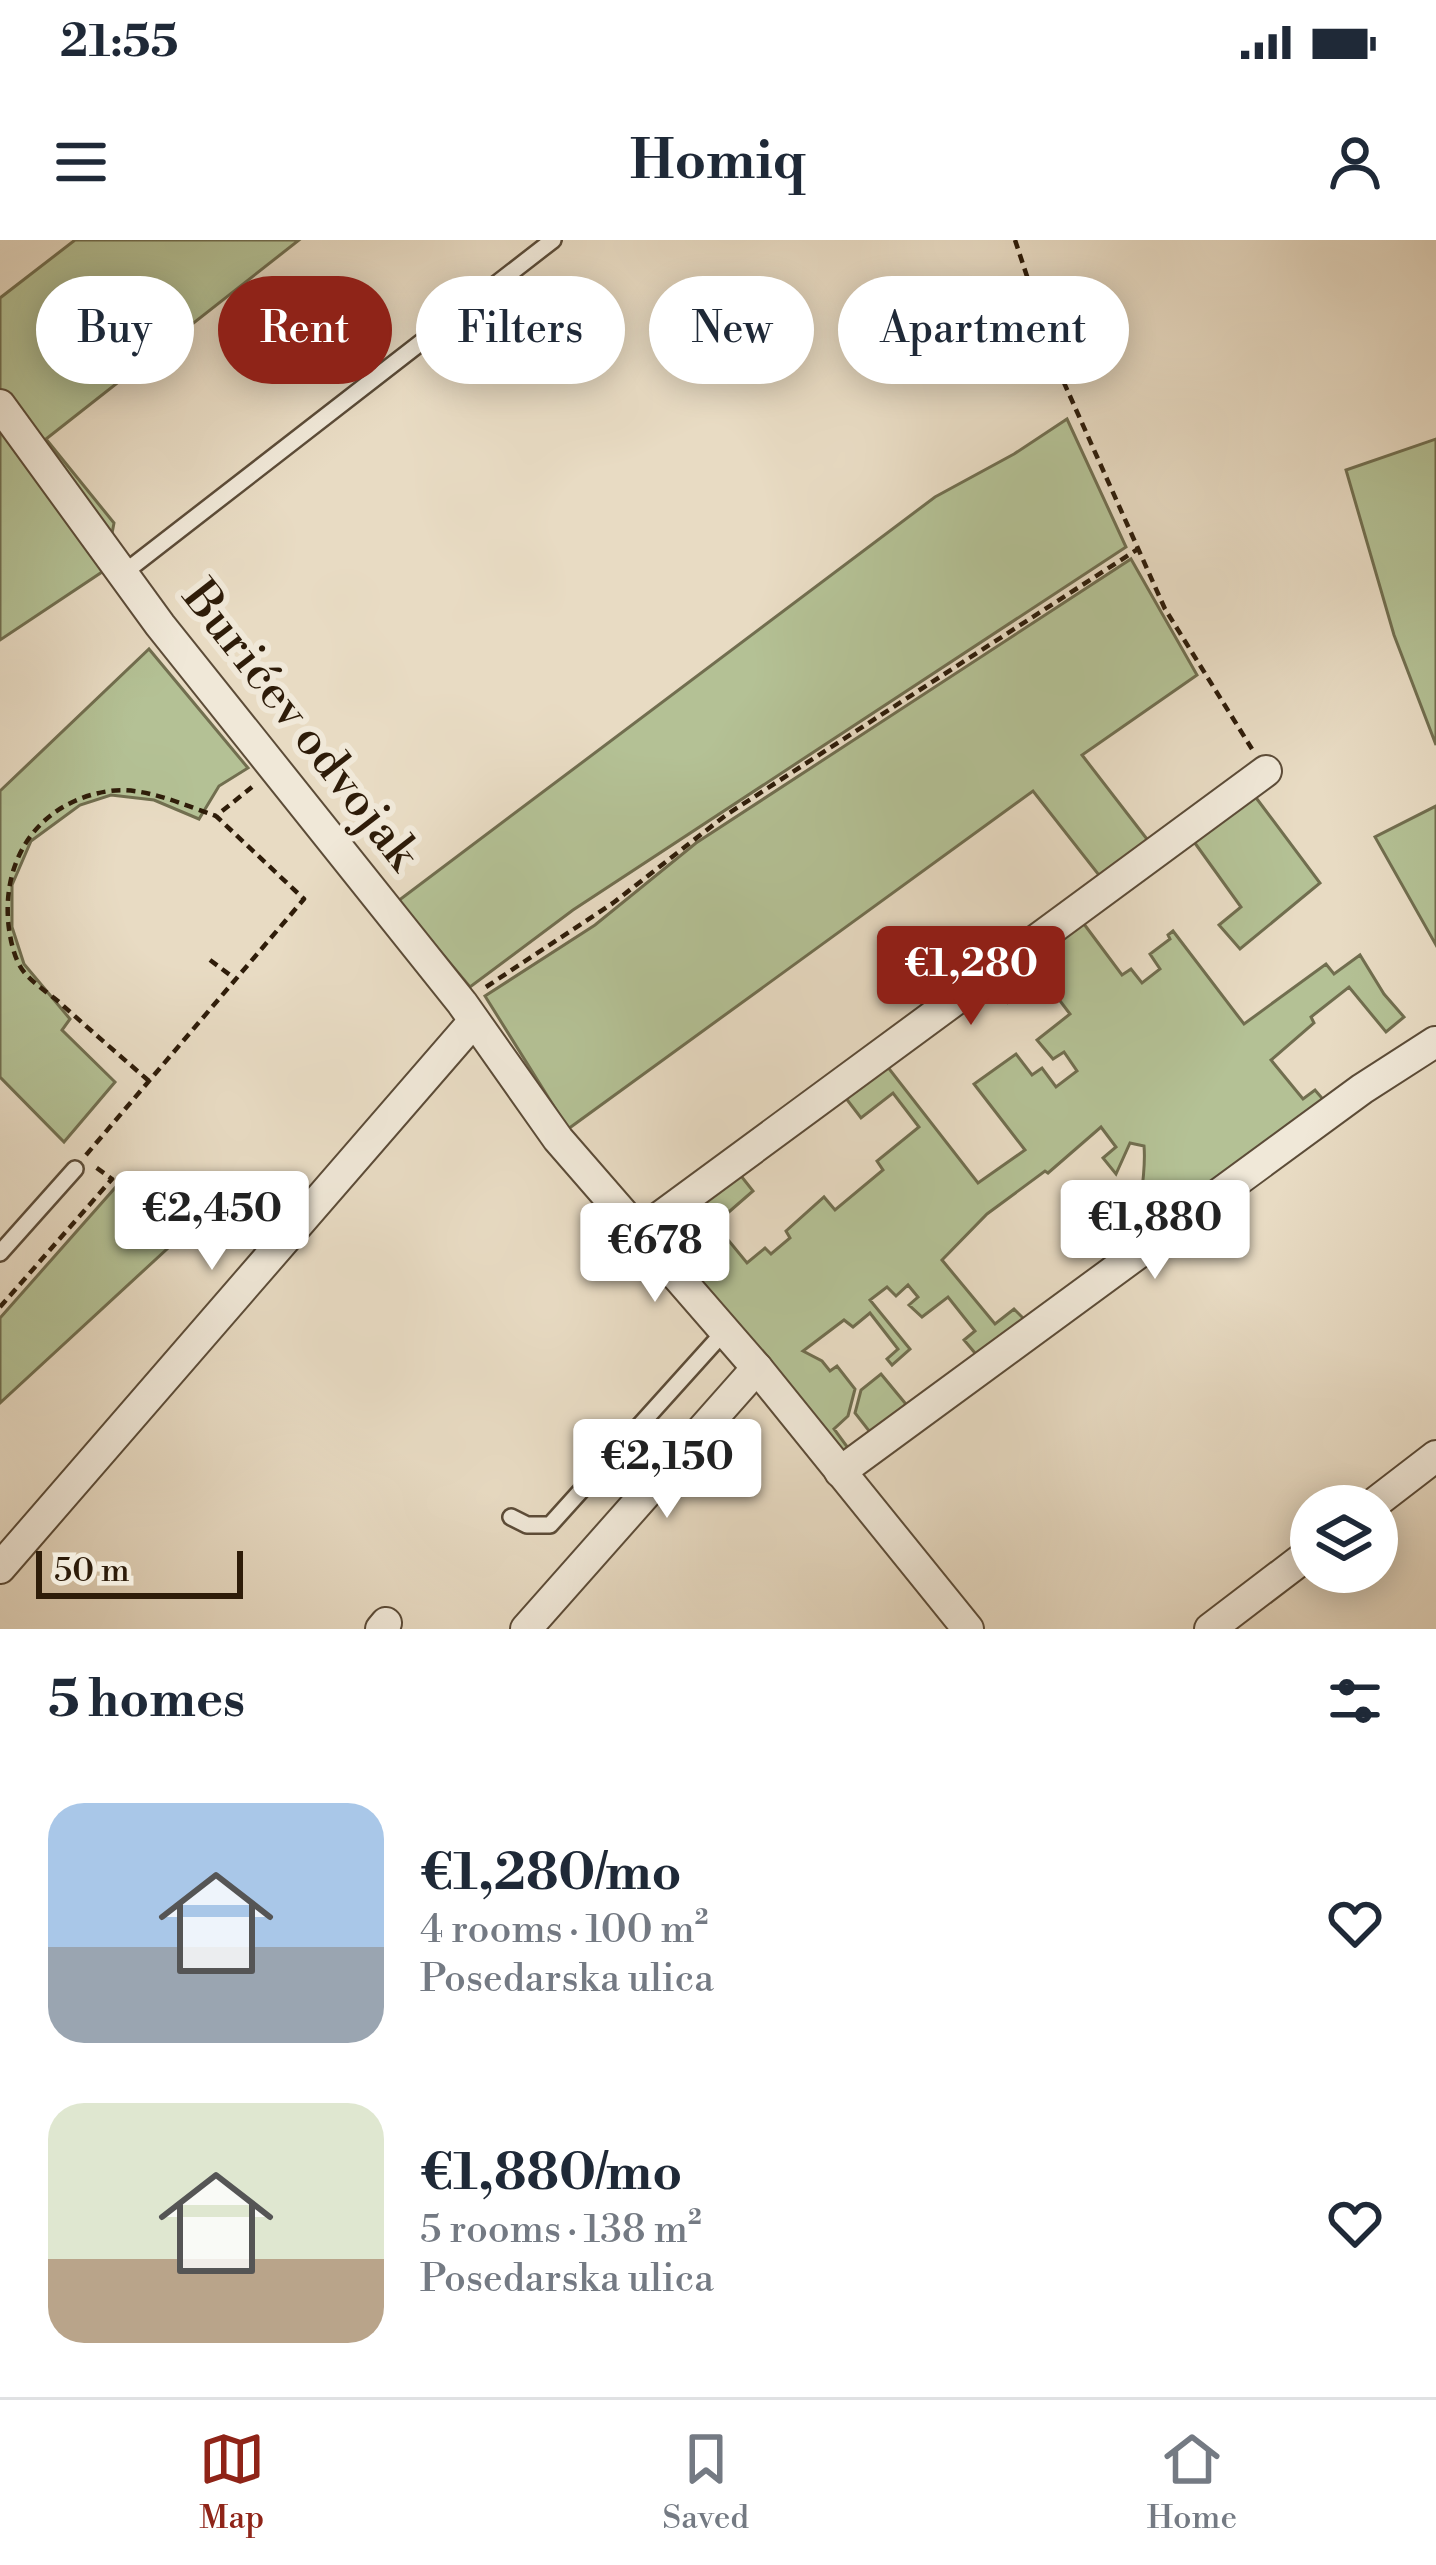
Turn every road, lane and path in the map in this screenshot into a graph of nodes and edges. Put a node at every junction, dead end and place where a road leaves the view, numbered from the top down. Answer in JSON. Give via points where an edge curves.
{"nodes":[{"id":1,"x":553,"y":240,"type":"edge"},
{"id":2,"x":1015,"y":240,"type":"edge"},
{"id":3,"x":0,"y":405,"type":"edge"},
{"id":4,"x":1138,"y":549,"type":"junction"},
{"id":5,"x":125,"y":572,"type":"junction"},
{"id":6,"x":273,"y":771,"type":"junction"},
{"id":7,"x":1266,"y":771,"type":"joint"},
{"id":8,"x":216,"y":816,"type":"junction"},
{"id":9,"x":210,"y":959,"type":"dead end"},
{"id":10,"x":235,"y":980,"type":"junction"},
{"id":11,"x":468,"y":1012,"type":"junction"},
{"id":12,"x":1435,"y":1042,"type":"edge"},
{"id":13,"x":149,"y":1081,"type":"junction"},
{"id":14,"x":75,"y":1169,"type":"dead end"},
{"id":15,"x":637,"y":1234,"type":"junction"},
{"id":16,"x":0,"y":1253,"type":"edge"},
{"id":17,"x":0,"y":1307,"type":"edge"},
{"id":18,"x":723,"y":1333,"type":"junction"},
{"id":19,"x":757,"y":1368,"type":"junction"},
{"id":20,"x":1436,"y":1456,"type":"edge"},
{"id":21,"x":840,"y":1472,"type":"junction"},
{"id":22,"x":1398,"y":1485,"type":"edge"},
{"id":23,"x":511,"y":1516,"type":"dead end"},
{"id":24,"x":0,"y":1568,"type":"edge"},
{"id":25,"x":1290,"y":1568,"type":"edge"},
{"id":26,"x":956,"y":1624,"type":"edge"},
{"id":27,"x":526,"y":1629,"type":"edge"},
{"id":28,"x":1210,"y":1629,"type":"edge"}],
"edges":[{"from":1,"to":5,"type":"lane","name":"Burićev odvojak"},
{"from":2,"to":4,"type":"path","via":[[1057,367]]},
{"from":3,"to":5,"type":"street","name":"Burićev odvojak"},
{"from":4,"to":7,"type":"path","via":[[1188,650]]},
{"from":4,"to":11,"type":"path","via":[[726,815]]},
{"from":5,"to":6,"type":"street","name":"Burićev odvojak"},
{"from":6,"to":8,"type":"path"},
{"from":6,"to":11,"type":"street","name":"Burićev odvojak"},
{"from":7,"to":15,"type":"street"},
{"from":8,"to":10,"type":"path","via":[[304,898]]},
{"from":8,"to":13,"type":"path","via":[[112,790],[47,816],[9,873],[11,944],[23,971]]},
{"from":9,"to":10,"type":"path"},
{"from":10,"to":13,"type":"path"},
{"from":11,"to":15,"type":"street","name":"Burićev odvojak"},
{"from":11,"to":24,"type":"street"},
{"from":12,"to":21,"type":"street"},
{"from":13,"to":17,"type":"path","via":[[83,1158],[112,1179]]},
{"from":14,"to":16,"type":"lane"},
{"from":15,"to":18,"type":"street","name":"Burićev odvojak"},
{"from":18,"to":19,"type":"street","name":"Burićev odvojak"},
{"from":18,"to":23,"type":"lane","via":[[550,1525]]},
{"from":19,"to":21,"type":"street","name":"Burićev odvojak"},
{"from":19,"to":27,"type":"street"},
{"from":20,"to":22,"type":"street"},
{"from":21,"to":26,"type":"street","name":"Burićev odvojak"},
{"from":25,"to":28,"type":"street"}]}
